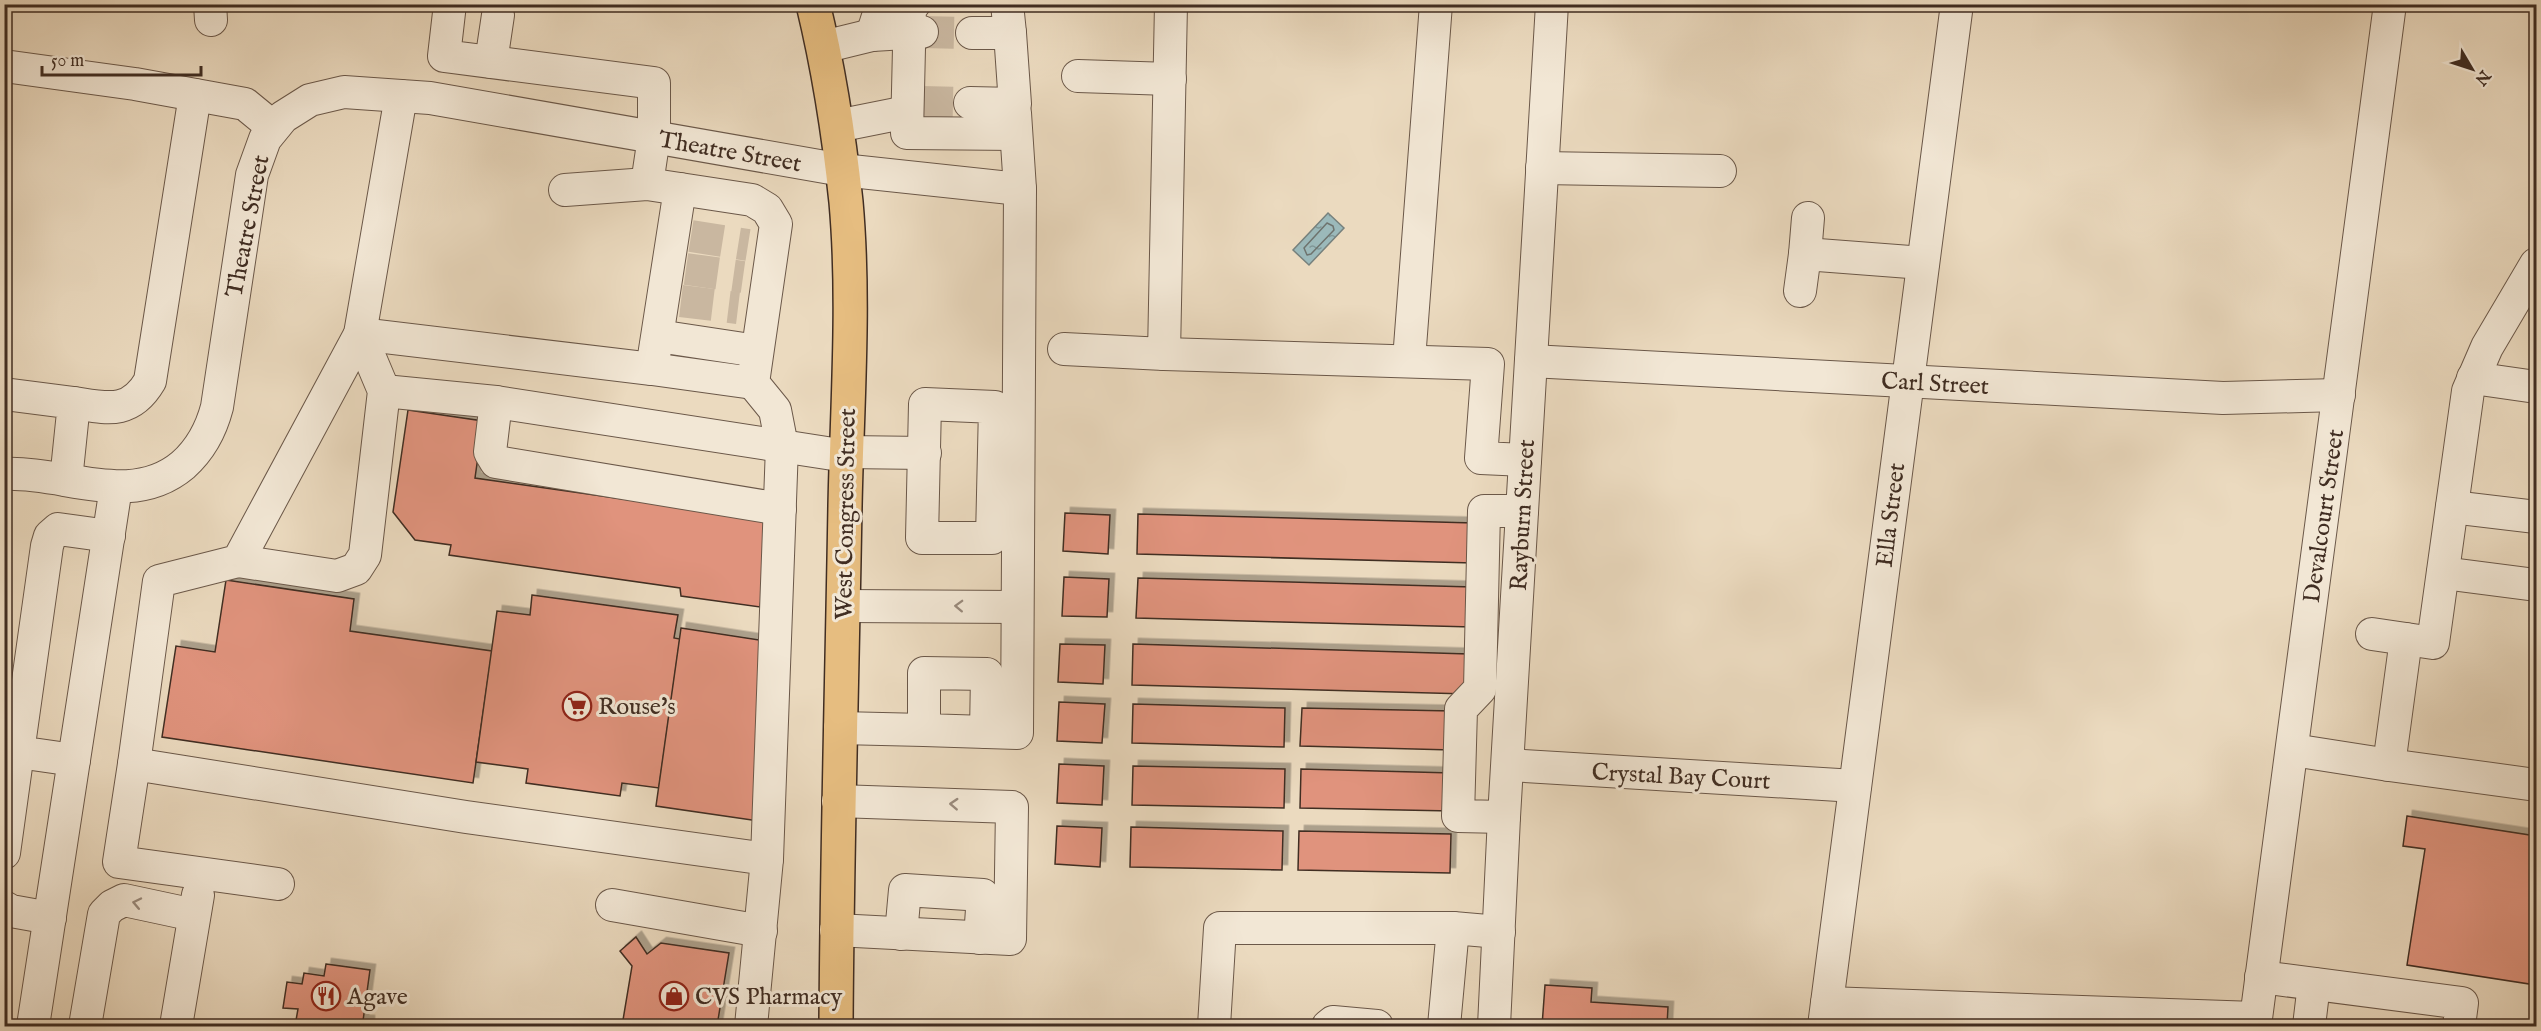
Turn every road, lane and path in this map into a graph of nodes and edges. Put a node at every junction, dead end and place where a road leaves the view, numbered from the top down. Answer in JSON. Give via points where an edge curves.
{"nodes":[{"id":1,"x":450,"y":4,"type":"edge"},
{"id":2,"x":813,"y":4,"type":"edge"},
{"id":3,"x":882,"y":4,"type":"edge"},
{"id":4,"x":1171,"y":4,"type":"edge"},
{"id":5,"x":1436,"y":4,"type":"edge"},
{"id":6,"x":1552,"y":4,"type":"edge"},
{"id":7,"x":1957,"y":4,"type":"edge"},
{"id":8,"x":2390,"y":4,"type":"edge"},
{"id":9,"x":498,"y":15,"type":"dead end"},
{"id":10,"x":1008,"y":19,"type":"edge"},
{"id":11,"x":915,"y":23,"type":"edge"},
{"id":12,"x":972,"y":33,"type":"tunnel mouth"},
{"id":13,"x":872,"y":35,"type":"junction"},
{"id":14,"x":823,"y":47,"type":"junction"},
{"id":15,"x":444,"y":56,"type":"junction"},
{"id":16,"x":491,"y":62,"type":"junction"},
{"id":17,"x":4,"y":66,"type":"edge"},
{"id":18,"x":1078,"y":76,"type":"dead end"},
{"id":19,"x":1170,"y":79,"type":"junction"},
{"id":20,"x":195,"y":95,"type":"junction"},
{"id":21,"x":401,"y":96,"type":"junction"},
{"id":22,"x":438,"y":99,"type":"junction"},
{"id":23,"x":970,"y":102,"type":"tunnel mouth"},
{"id":24,"x":912,"y":105,"type":"junction"},
{"id":25,"x":1015,"y":119,"type":"junction"},
{"id":26,"x":837,"y":126,"type":"junction"},
{"id":27,"x":273,"y":127,"type":"junction"},
{"id":28,"x":654,"y":137,"type":"junction"},
{"id":29,"x":1542,"y":168,"type":"junction"},
{"id":30,"x":842,"y":170,"type":"junction"},
{"id":31,"x":1720,"y":171,"type":"dead end"},
{"id":32,"x":647,"y":184,"type":"junction"},
{"id":33,"x":680,"y":189,"type":"junction"},
{"id":34,"x":1020,"y":189,"type":"junction"},
{"id":35,"x":565,"y":190,"type":"dead end"},
{"id":36,"x":1808,"y":218,"type":"dead end"},
{"id":37,"x":1805,"y":254,"type":"junction"},
{"id":38,"x":1923,"y":262,"type":"junction"},
{"id":39,"x":2536,"y":264,"type":"edge"},
{"id":40,"x":1800,"y":291,"type":"dead end"},
{"id":41,"x":360,"y":334,"type":"junction"},
{"id":42,"x":658,"y":336,"type":"junction"},
{"id":43,"x":1064,"y":349,"type":"dead end"},
{"id":44,"x":757,"y":351,"type":"junction"},
{"id":45,"x":1164,"y":354,"type":"junction"},
{"id":46,"x":1409,"y":360,"type":"junction"},
{"id":47,"x":1531,"y":361,"type":"junction"},
{"id":48,"x":652,"y":369,"type":"junction"},
{"id":49,"x":2473,"y":378,"type":"junction"},
{"id":50,"x":1907,"y":382,"type":"junction"},
{"id":51,"x":753,"y":383,"type":"junction"},
{"id":52,"x":2536,"y":387,"type":"edge"},
{"id":53,"x":384,"y":391,"type":"junction"},
{"id":54,"x":4,"y":394,"type":"edge"},
{"id":55,"x":2339,"y":395,"type":"junction"},
{"id":56,"x":496,"y":402,"type":"junction"},
{"id":57,"x":74,"y":403,"type":"junction"},
{"id":58,"x":782,"y":446,"type":"junction"},
{"id":59,"x":925,"y":453,"type":"junction"},
{"id":60,"x":846,"y":454,"type":"junction"},
{"id":61,"x":1525,"y":460,"type":"junction"},
{"id":62,"x":4,"y":474,"type":"edge"},
{"id":63,"x":66,"y":480,"type":"junction"},
{"id":64,"x":117,"y":487,"type":"junction"},
{"id":65,"x":2452,"y":507,"type":"junction"},
{"id":66,"x":780,"y":509,"type":"junction"},
{"id":67,"x":1522,"y":511,"type":"junction"},
{"id":68,"x":2536,"y":517,"type":"edge"},
{"id":69,"x":109,"y":536,"type":"junction"},
{"id":70,"x":238,"y":561,"type":"junction"},
{"id":71,"x":2443,"y":573,"type":"junction"},
{"id":72,"x":2536,"y":585,"type":"edge"},
{"id":73,"x":844,"y":606,"type":"junction"},
{"id":74,"x":1017,"y":607,"type":"junction"},
{"id":75,"x":2372,"y":634,"type":"dead end"},
{"id":76,"x":2406,"y":639,"type":"junction"},
{"id":77,"x":1480,"y":689,"type":"junction"},
{"id":78,"x":1512,"y":690,"type":"junction"},
{"id":79,"x":840,"y":729,"type":"junction"},
{"id":80,"x":924,"y":730,"type":"junction"},
{"id":81,"x":986,"y":732,"type":"junction"},
{"id":82,"x":2293,"y":750,"type":"junction"},
{"id":83,"x":11,"y":751,"type":"edge"},
{"id":84,"x":74,"y":760,"type":"junction"},
{"id":85,"x":134,"y":764,"type":"junction"},
{"id":86,"x":1508,"y":765,"type":"junction"},
{"id":87,"x":2389,"y":765,"type":"junction"},
{"id":88,"x":2536,"y":785,"type":"edge"},
{"id":89,"x":1855,"y":786,"type":"junction"},
{"id":90,"x":838,"y":801,"type":"junction"},
{"id":91,"x":1504,"y":817,"type":"junction"},
{"id":92,"x":4,"y":853,"type":"edge"},
{"id":93,"x":767,"y":859,"type":"junction"},
{"id":94,"x":201,"y":873,"type":"junction"},
{"id":95,"x":278,"y":884,"type":"dead end"},
{"id":96,"x":612,"y":905,"type":"dead end"},
{"id":97,"x":4,"y":908,"type":"edge"},
{"id":98,"x":194,"y":915,"type":"junction"},
{"id":99,"x":50,"y":918,"type":"junction"},
{"id":100,"x":1453,"y":928,"type":"junction"},
{"id":101,"x":836,"y":930,"type":"junction"},
{"id":102,"x":761,"y":931,"type":"junction"},
{"id":103,"x":1499,"y":932,"type":"junction"},
{"id":104,"x":901,"y":934,"type":"junction"},
{"id":105,"x":980,"y":938,"type":"junction"},
{"id":106,"x":2261,"y":977,"type":"junction"},
{"id":107,"x":2314,"y":984,"type":"junction"},
{"id":108,"x":1825,"y":1015,"type":"edge"},
{"id":109,"x":2060,"y":1019,"type":"edge"},
{"id":110,"x":2255,"y":1022,"type":"edge"},
{"id":111,"x":33,"y":1026,"type":"edge"},
{"id":112,"x":85,"y":1026,"type":"edge"},
{"id":113,"x":176,"y":1026,"type":"edge"},
{"id":114,"x":751,"y":1026,"type":"edge"},
{"id":115,"x":836,"y":1026,"type":"edge"},
{"id":116,"x":1214,"y":1026,"type":"edge"},
{"id":117,"x":1328,"y":1026,"type":"edge"},
{"id":118,"x":1377,"y":1026,"type":"edge"},
{"id":119,"x":1444,"y":1026,"type":"edge"},
{"id":120,"x":1494,"y":1026,"type":"edge"},
{"id":121,"x":2309,"y":1026,"type":"edge"},
{"id":122,"x":2459,"y":1026,"type":"edge"}],
"edges":[{"from":1,"to":15,"type":"street"},
{"from":2,"to":14,"type":"main road","name":"West Congress Street"},
{"from":3,"to":13,"type":"street"},
{"from":4,"to":19,"type":"street"},
{"from":5,"to":46,"type":"street"},
{"from":6,"to":29,"type":"street","name":"Rayburn Street"},
{"from":7,"to":38,"type":"street","name":"Ella Street"},
{"from":8,"to":55,"type":"street","name":"Devalcourt Street"},
{"from":9,"to":16,"type":"street"},
{"from":10,"to":12,"type":"street"},
{"from":10,"to":25,"type":"street"},
{"from":11,"to":13,"type":"street"},
{"from":11,"to":24,"type":"street"},
{"from":13,"to":14,"type":"street"},
{"from":14,"to":26,"type":"main road","name":"West Congress Street"},
{"from":15,"to":16,"type":"street"},
{"from":15,"to":22,"type":"street"},
{"from":16,"to":28,"type":"street","via":[[654,83]]},
{"from":17,"to":20,"type":"street"},
{"from":18,"to":19,"type":"street"},
{"from":19,"to":45,"type":"street"},
{"from":20,"to":27,"type":"street","via":[[245,104]]},
{"from":20,"to":57,"type":"street","via":[[150,381],[143,393],[112,409]]},
{"from":21,"to":22,"type":"street","name":"Theatre Street"},
{"from":21,"to":27,"type":"street","name":"Theatre Street","via":[[344,92],[325,95],[296,108]]},
{"from":21,"to":41,"type":"street"},
{"from":22,"to":28,"type":"street","name":"Theatre Street"},
{"from":23,"to":25,"type":"street"},
{"from":24,"to":25,"type":"street","via":[[907,133]]},
{"from":24,"to":26,"type":"street"},
{"from":25,"to":34,"type":"street"},
{"from":26,"to":30,"type":"main road","name":"West Congress Street"},
{"from":27,"to":64,"type":"street","name":"Theatre Street","via":[[259,150],[252,175],[213,424],[191,458],[178,469],[145,484]]},
{"from":28,"to":30,"type":"street","name":"Theatre Street"},
{"from":28,"to":32,"type":"street"},
{"from":29,"to":31,"type":"street"},
{"from":29,"to":47,"type":"street","name":"Rayburn Street"},
{"from":30,"to":34,"type":"street","name":"Theatre Street"},
{"from":30,"to":60,"type":"main road","name":"West Congress Street","via":[[848,243]]},
{"from":32,"to":33,"type":"street"},
{"from":32,"to":35,"type":"street"},
{"from":33,"to":42,"type":"street","via":[[682,235],[672,300]]},
{"from":33,"to":44,"type":"street","via":[[752,200],[767,209],[776,224],[760,247],[755,279],[751,310]]},
{"from":34,"to":74,"type":"street"},
{"from":36,"to":37,"type":"street"},
{"from":37,"to":38,"type":"street"},
{"from":37,"to":40,"type":"street"},
{"from":38,"to":50,"type":"street","name":"Ella Street"},
{"from":39,"to":49,"type":"street"},
{"from":41,"to":48,"type":"street"},
{"from":41,"to":53,"type":"street"},
{"from":41,"to":70,"type":"street"},
{"from":42,"to":44,"type":"street"},
{"from":42,"to":48,"type":"street"},
{"from":43,"to":45,"type":"street"},
{"from":44,"to":51,"type":"street"},
{"from":45,"to":46,"type":"street"},
{"from":46,"to":61,"type":"street","via":[[1488,364],[1481,458]]},
{"from":47,"to":50,"type":"street","name":"Carl Street"},
{"from":47,"to":61,"type":"street","name":"Rayburn Street"},
{"from":48,"to":51,"type":"street"},
{"from":49,"to":52,"type":"street"},
{"from":49,"to":65,"type":"street"},
{"from":50,"to":55,"type":"street","name":"Carl Street","via":[[2223,398]]},
{"from":50,"to":89,"type":"street","name":"Ella Street"},
{"from":51,"to":58,"type":"street","via":[[775,410]]},
{"from":53,"to":56,"type":"street"},
{"from":53,"to":70,"type":"street","via":[[365,555],[356,569],[337,576]]},
{"from":54,"to":57,"type":"street"},
{"from":55,"to":82,"type":"street","name":"Devalcourt Street"},
{"from":56,"to":58,"type":"street"},
{"from":56,"to":66,"type":"street","via":[[490,452],[496,462]]},
{"from":57,"to":63,"type":"street"},
{"from":58,"to":60,"type":"street"},
{"from":58,"to":66,"type":"street"},
{"from":59,"to":59,"type":"street","via":[[922,538],[992,538],[994,407],[925,404]]},
{"from":59,"to":60,"type":"street"},
{"from":60,"to":73,"type":"main road","name":"West Congress Street"},
{"from":61,"to":67,"type":"street","name":"Rayburn Street"},
{"from":62,"to":63,"type":"street","name":"Theatre Street"},
{"from":63,"to":64,"type":"street","name":"Theatre Street"},
{"from":64,"to":69,"type":"street"},
{"from":65,"to":68,"type":"street"},
{"from":65,"to":71,"type":"street"},
{"from":66,"to":93,"type":"street"},
{"from":67,"to":77,"type":"street","via":[[1484,511]]},
{"from":67,"to":78,"type":"street","name":"Rayburn Street"},
{"from":69,"to":83,"type":"street","via":[[58,529],[50,536]]},
{"from":69,"to":84,"type":"street"},
{"from":70,"to":85,"type":"street","via":[[159,581]]},
{"from":71,"to":72,"type":"street"},
{"from":71,"to":76,"type":"street","via":[[2433,643]]},
{"from":74,"to":73,"type":"street","one_way":true},
{"from":73,"to":79,"type":"main road","name":"West Congress Street"},
{"from":74,"to":81,"type":"street","via":[[1017,733]]},
{"from":75,"to":76,"type":"street"},
{"from":76,"to":87,"type":"street"},
{"from":77,"to":78,"type":"street"},
{"from":77,"to":91,"type":"street","via":[[1461,709],[1458,816]]},
{"from":78,"to":86,"type":"street","name":"Rayburn Street"},
{"from":79,"to":80,"type":"street"},
{"from":79,"to":90,"type":"main road","name":"West Congress Street"},
{"from":80,"to":81,"type":"street"},
{"from":80,"to":81,"type":"street","via":[[924,673],[987,674]]},
{"from":82,"to":87,"type":"street"},
{"from":82,"to":106,"type":"street","name":"Devalcourt Street"},
{"from":83,"to":84,"type":"street"},
{"from":83,"to":92,"type":"street"},
{"from":84,"to":99,"type":"street"},
{"from":85,"to":93,"type":"street","via":[[466,817]]},
{"from":85,"to":94,"type":"street","via":[[119,862]]},
{"from":86,"to":89,"type":"street","name":"Crystal Bay Court"},
{"from":86,"to":91,"type":"street","name":"Rayburn Street"},
{"from":87,"to":88,"type":"street"},
{"from":89,"to":108,"type":"street","name":"Ella Street"},
{"from":90,"to":101,"type":"main road","name":"West Congress Street"},
{"from":105,"to":90,"type":"street","one_way":true,"via":[[1010,939],[1012,807]]},
{"from":91,"to":103,"type":"street","name":"Rayburn Street"},
{"from":93,"to":102,"type":"street"},
{"from":94,"to":95,"type":"street"},
{"from":94,"to":98,"type":"street"},
{"from":96,"to":102,"type":"street"},
{"from":97,"to":99,"type":"street"},
{"from":98,"to":112,"type":"street","one_way":true,"via":[[124,900],[104,914]]},
{"from":98,"to":113,"type":"street"},
{"from":99,"to":111,"type":"street"},
{"from":100,"to":103,"type":"street"},
{"from":100,"to":116,"type":"street","via":[[1220,928]]},
{"from":100,"to":119,"type":"street"},
{"from":101,"to":104,"type":"street"},
{"from":101,"to":115,"type":"main road","name":"West Congress Street"},
{"from":102,"to":114,"type":"street"},
{"from":103,"to":120,"type":"street","name":"Rayburn Street"},
{"from":104,"to":105,"type":"street"},
{"from":104,"to":105,"type":"street","via":[[905,890],[983,895]]},
{"from":106,"to":107,"type":"street"},
{"from":106,"to":110,"type":"street","name":"Devalcourt Street"},
{"from":107,"to":121,"type":"street"},
{"from":107,"to":122,"type":"street","via":[[2462,1003]]},
{"from":108,"to":109,"type":"street"},
{"from":109,"to":110,"type":"street"},
{"from":117,"to":118,"type":"street","via":[[1333,1022]]}]}
